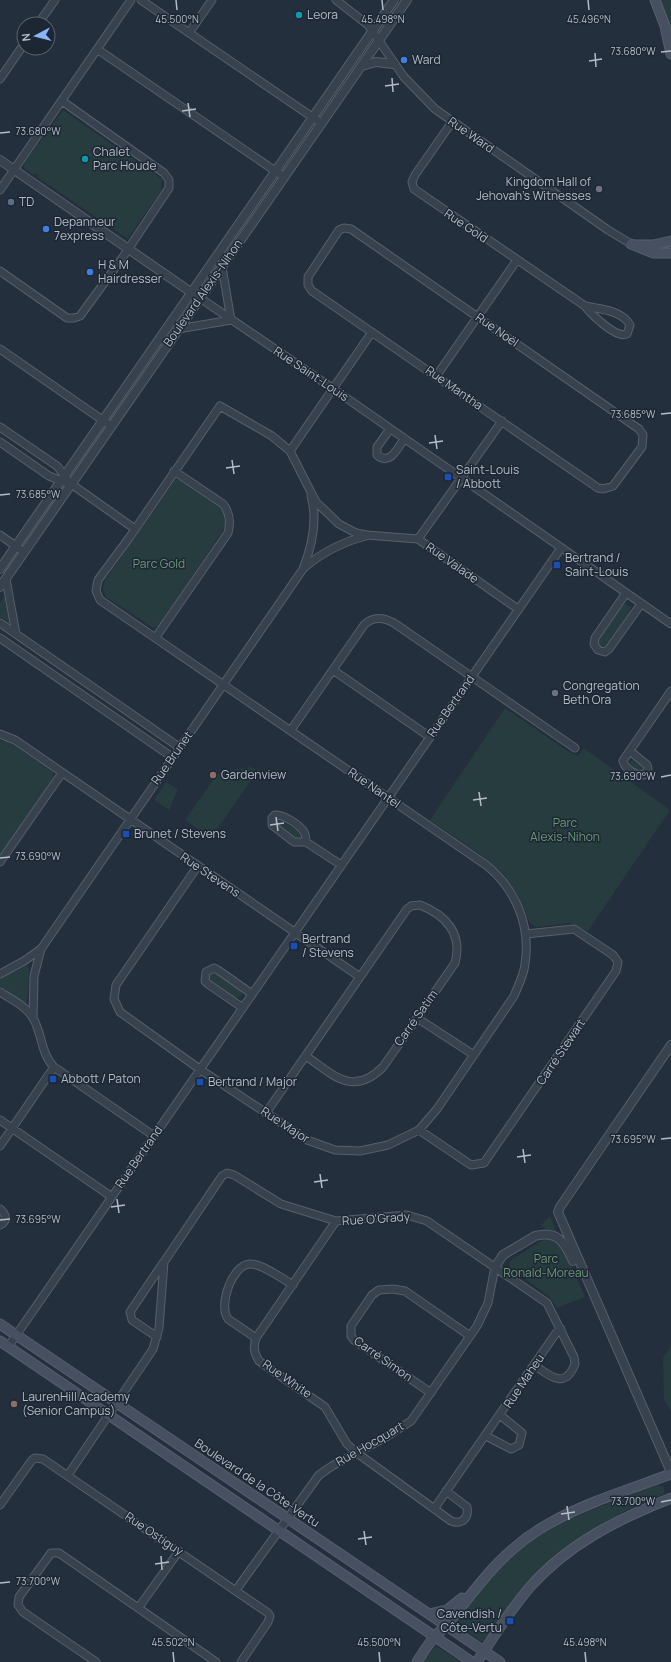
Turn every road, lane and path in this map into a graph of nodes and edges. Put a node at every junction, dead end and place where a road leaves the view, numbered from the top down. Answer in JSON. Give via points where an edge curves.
{"nodes":[{"id":1,"x":55,"y":0,"type":"edge"},
{"id":2,"x":131,"y":0,"type":"edge"},
{"id":3,"x":141,"y":0,"type":"edge"},
{"id":4,"x":212,"y":0,"type":"edge"},
{"id":5,"x":336,"y":0,"type":"edge"},
{"id":6,"x":394,"y":0,"type":"edge"},
{"id":7,"x":407,"y":0,"type":"edge"},
{"id":8,"x":655,"y":0,"type":"edge"},
{"id":9,"x":44,"y":16,"type":"edge"},
{"id":10,"x":372,"y":31,"type":"junction"},
{"id":11,"x":189,"y":33,"type":"junction"},
{"id":12,"x":378,"y":41,"type":"junction"},
{"id":13,"x":97,"y":49,"type":"junction"},
{"id":14,"x":671,"y":54,"type":"edge"},
{"id":15,"x":16,"y":56,"type":"edge"},
{"id":16,"x":394,"y":64,"type":"junction"},
{"id":17,"x":362,"y":66,"type":"junction"},
{"id":18,"x":0,"y":79,"type":"edge"},
{"id":19,"x":62,"y":101,"type":"junction"},
{"id":20,"x":313,"y":117,"type":"junction"},
{"id":21,"x":452,"y":122,"type":"junction"},
{"id":22,"x":321,"y":123,"type":"junction"},
{"id":23,"x":0,"y":160,"type":"edge"},
{"id":24,"x":15,"y":170,"type":"junction"},
{"id":25,"x":276,"y":171,"type":"junction"},
{"id":26,"x":284,"y":177,"type":"junction"},
{"id":27,"x":0,"y":190,"type":"edge"},
{"id":28,"x":671,"y":241,"type":"edge"},
{"id":29,"x":631,"y":244,"type":"junction"},
{"id":30,"x":129,"y":249,"type":"junction"},
{"id":31,"x":671,"y":254,"type":"edge"},
{"id":32,"x":517,"y":260,"type":"junction"},
{"id":33,"x":222,"y":267,"type":"junction"},
{"id":34,"x":0,"y":271,"type":"edge"},
{"id":35,"x":308,"y":277,"type":"joint"},
{"id":36,"x":191,"y":292,"type":"junction"},
{"id":37,"x":200,"y":298,"type":"junction"},
{"id":38,"x":585,"y":306,"type":"junction"},
{"id":39,"x":478,"y":317,"type":"junction"},
{"id":40,"x":231,"y":320,"type":"junction"},
{"id":41,"x":178,"y":329,"type":"junction"},
{"id":42,"x":372,"y":332,"type":"junction"},
{"id":43,"x":0,"y":349,"type":"edge"},
{"id":44,"x":437,"y":376,"type":"junction"},
{"id":45,"x":332,"y":388,"type":"junction"},
{"id":46,"x":103,"y":420,"type":"junction"},
{"id":47,"x":502,"y":421,"type":"junction"},
{"id":48,"x":111,"y":426,"type":"junction"},
{"id":49,"x":0,"y":428,"type":"edge"},
{"id":50,"x":390,"y":429,"type":"junction"},
{"id":51,"x":404,"y":439,"type":"junction"},
{"id":52,"x":0,"y":442,"type":"edge"},
{"id":53,"x":290,"y":451,"type":"junction"},
{"id":54,"x":174,"y":471,"type":"junction"},
{"id":55,"x":63,"y":478,"type":"junction"},
{"id":56,"x":462,"y":479,"type":"junction"},
{"id":57,"x":71,"y":484,"type":"junction"},
{"id":58,"x":609,"y":488,"type":"joint"},
{"id":59,"x":310,"y":492,"type":"junction"},
{"id":60,"x":135,"y":529,"type":"junction"},
{"id":61,"x":0,"y":535,"type":"edge"},
{"id":62,"x":367,"y":535,"type":"junction"},
{"id":63,"x":418,"y":539,"type":"junction"},
{"id":64,"x":16,"y":546,"type":"junction"},
{"id":65,"x":561,"y":548,"type":"junction"},
{"id":66,"x":24,"y":552,"type":"junction"},
{"id":67,"x":0,"y":569,"type":"edge"},
{"id":68,"x":303,"y":569,"type":"junction"},
{"id":69,"x":6,"y":579,"type":"junction"},
{"id":70,"x":0,"y":587,"type":"edge"},
{"id":71,"x":626,"y":593,"type":"junction"},
{"id":72,"x":641,"y":604,"type":"junction"},
{"id":73,"x":518,"y":609,"type":"junction"},
{"id":74,"x":0,"y":623,"type":"edge"},
{"id":75,"x":671,"y":624,"type":"edge"},
{"id":76,"x":16,"y":634,"type":"junction"},
{"id":77,"x":0,"y":638,"type":"edge"},
{"id":78,"x":156,"y":638,"type":"junction"},
{"id":79,"x":9,"y":644,"type":"junction"},
{"id":80,"x":0,"y":645,"type":"edge"},
{"id":81,"x":333,"y":670,"type":"junction"},
{"id":82,"x":472,"y":677,"type":"junction"},
{"id":83,"x":224,"y":684,"type":"junction"},
{"id":84,"x":671,"y":691,"type":"edge"},
{"id":85,"x":291,"y":730,"type":"junction"},
{"id":86,"x":0,"y":734,"type":"edge"},
{"id":87,"x":430,"y":736,"type":"junction"},
{"id":88,"x":179,"y":746,"type":"junction"},
{"id":89,"x":575,"y":748,"type":"dead end"},
{"id":90,"x":630,"y":751,"type":"dead end"},
{"id":91,"x":172,"y":756,"type":"junction"},
{"id":92,"x":62,"y":773,"type":"junction"},
{"id":93,"x":388,"y":798,"type":"junction"},
{"id":94,"x":130,"y":820,"type":"junction"},
{"id":95,"x":306,"y":842,"type":"junction"},
{"id":96,"x":0,"y":862,"type":"edge"},
{"id":97,"x":341,"y":865,"type":"junction"},
{"id":98,"x":197,"y":867,"type":"junction"},
{"id":99,"x":295,"y":933,"type":"junction"},
{"id":100,"x":526,"y":934,"type":"junction"},
{"id":101,"x":41,"y":949,"type":"junction"},
{"id":102,"x":0,"y":974,"type":"edge"},
{"id":103,"x":360,"y":977,"type":"junction"},
{"id":104,"x":0,"y":992,"type":"edge"},
{"id":105,"x":252,"y":994,"type":"junction"},
{"id":106,"x":243,"y":1008,"type":"junction"},
{"id":107,"x":33,"y":1018,"type":"junction"},
{"id":108,"x":417,"y":1018,"type":"junction"},
{"id":109,"x":671,"y":1045,"type":"edge"},
{"id":110,"x":474,"y":1055,"type":"junction"},
{"id":111,"x":306,"y":1056,"type":"junction"},
{"id":112,"x":54,"y":1067,"type":"junction"},
{"id":113,"x":201,"y":1070,"type":"junction"},
{"id":114,"x":266,"y":1113,"type":"junction"},
{"id":115,"x":0,"y":1120,"type":"edge"},
{"id":116,"x":12,"y":1129,"type":"junction"},
{"id":117,"x":419,"y":1130,"type":"junction"},
{"id":118,"x":154,"y":1136,"type":"junction"},
{"id":119,"x":0,"y":1146,"type":"edge"},
{"id":120,"x":112,"y":1197,"type":"junction"},
{"id":121,"x":0,"y":1209,"type":"edge"},
{"id":122,"x":336,"y":1221,"type":"junction"},
{"id":123,"x":0,"y":1225,"type":"edge"},
{"id":124,"x":164,"y":1262,"type":"junction"},
{"id":125,"x":496,"y":1267,"type":"junction"},
{"id":126,"x":293,"y":1285,"type":"junction"},
{"id":127,"x":0,"y":1324,"type":"edge"},
{"id":128,"x":561,"y":1329,"type":"junction"},
{"id":129,"x":609,"y":1330,"type":"junction"},
{"id":130,"x":16,"y":1335,"type":"junction"},
{"id":131,"x":157,"y":1336,"type":"junction"},
{"id":132,"x":470,"y":1336,"type":"junction"},
{"id":133,"x":256,"y":1338,"type":"junction"},
{"id":134,"x":0,"y":1341,"type":"edge"},
{"id":135,"x":8,"y":1347,"type":"junction"},
{"id":136,"x":534,"y":1365,"type":"junction"},
{"id":137,"x":431,"y":1392,"type":"junction"},
{"id":138,"x":117,"y":1402,"type":"junction"},
{"id":139,"x":109,"y":1416,"type":"junction"},
{"id":140,"x":500,"y":1416,"type":"junction"},
{"id":141,"x":486,"y":1436,"type":"junction"},
{"id":142,"x":357,"y":1453,"type":"junction"},
{"id":143,"x":671,"y":1473,"type":"edge"},
{"id":144,"x":68,"y":1475,"type":"junction"},
{"id":145,"x":446,"y":1491,"type":"junction"},
{"id":146,"x":671,"y":1498,"type":"edge"},
{"id":147,"x":0,"y":1505,"type":"edge"},
{"id":148,"x":434,"y":1509,"type":"junction"},
{"id":149,"x":288,"y":1518,"type":"junction"},
{"id":150,"x":279,"y":1531,"type":"junction"},
{"id":151,"x":179,"y":1551,"type":"junction"},
{"id":152,"x":474,"y":1588,"type":"junction"},
{"id":153,"x":236,"y":1590,"type":"junction"},
{"id":154,"x":139,"y":1607,"type":"junction"},
{"id":155,"x":428,"y":1614,"type":"junction"},
{"id":156,"x":446,"y":1626,"type":"junction"},
{"id":157,"x":435,"y":1637,"type":"junction"},
{"id":158,"x":484,"y":1651,"type":"junction"},
{"id":159,"x":96,"y":1662,"type":"edge"},
{"id":160,"x":216,"y":1662,"type":"edge"},
{"id":161,"x":241,"y":1662,"type":"edge"},
{"id":162,"x":417,"y":1662,"type":"edge"},
{"id":163,"x":472,"y":1662,"type":"edge"},
{"id":164,"x":477,"y":1662,"type":"edge"},
{"id":165,"x":500,"y":1662,"type":"edge"}],
"edges":[{"from":1,"to":9,"type":"street"},
{"from":2,"to":13,"type":"street"},
{"from":3,"to":11,"type":"street"},
{"from":4,"to":11,"type":"street"},
{"from":5,"to":10,"type":"street","name":"Rue Ward","via":[[362,19]]},
{"from":6,"to":10,"type":"street","name":"Boulevard Alexis-Nihon"},
{"from":7,"to":12,"type":"street","name":"Boulevard Alexis-Nihon"},
{"from":8,"to":14,"type":"main road","via":[[665,26]]},
{"from":10,"to":12,"type":"street","name":"Rue Ward"},
{"from":10,"to":20,"type":"street","name":"Boulevard Alexis-Nihon"},
{"from":11,"to":20,"type":"street"},
{"from":12,"to":16,"type":"street","name":"Rue Ward"},
{"from":12,"to":17,"type":"street","name":"Boulevard Alexis-Nihon"},
{"from":13,"to":19,"type":"street"},
{"from":13,"to":25,"type":"street"},
{"from":15,"to":18,"type":"street"},
{"from":16,"to":17,"type":"street","via":[[376,62]]},
{"from":16,"to":21,"type":"street","name":"Rue Ward","via":[[417,92]]},
{"from":17,"to":22,"type":"street","name":"Boulevard Alexis-Nihon"},
{"from":19,"to":24,"type":"street"},
{"from":19,"to":30,"type":"street","via":[[168,178],[168,191]]},
{"from":20,"to":22,"type":"street"},
{"from":20,"to":25,"type":"street","name":"Boulevard Alexis-Nihon"},
{"from":21,"to":29,"type":"street","name":"Rue Ward"},
{"from":21,"to":32,"type":"street","name":"Rue Gold","via":[[415,175],[412,186],[421,195]]},
{"from":22,"to":26,"type":"street","name":"Boulevard Alexis-Nihon"},
{"from":23,"to":24,"type":"street","name":"Rue Saint-Louis"},
{"from":24,"to":27,"type":"street"},
{"from":24,"to":30,"type":"street","name":"Rue Saint-Louis"},
{"from":25,"to":26,"type":"street"},
{"from":25,"to":36,"type":"street","name":"Boulevard Alexis-Nihon"},
{"from":26,"to":33,"type":"street","name":"Boulevard Alexis-Nihon"},
{"from":28,"to":29,"type":"main road","via":[[649,245]]},
{"from":29,"to":31,"type":"main road","via":[[653,253]]},
{"from":30,"to":34,"type":"street","via":[[80,316],[74,318],[67,318]]},
{"from":30,"to":36,"type":"street","name":"Rue Saint-Louis"},
{"from":32,"to":38,"type":"street","name":"Rue Gold"},
{"from":32,"to":39,"type":"street"},
{"from":33,"to":37,"type":"street","name":"Boulevard Alexis-Nihon"},
{"from":33,"to":40,"type":"street"},
{"from":35,"to":39,"type":"street","name":"Rue Noël","via":[[339,230],[351,229]]},
{"from":35,"to":42,"type":"street","name":"Rue Mantha","via":[[308,285],[312,291]]},
{"from":36,"to":37,"type":"street","name":"Rue Saint-Louis"},
{"from":36,"to":46,"type":"street","name":"Boulevard Alexis-Nihon"},
{"from":37,"to":40,"type":"street","name":"Rue Saint-Louis"},
{"from":37,"to":41,"type":"street","name":"Boulevard Alexis-Nihon"},
{"from":38,"to":38,"type":"street","name":"Rue Gold","via":[[593,316],[620,335],[627,334],[630,325],[624,318],[613,312]]},
{"from":39,"to":44,"type":"street"},
{"from":39,"to":58,"type":"street","name":"Rue Noël","via":[[639,429],[643,435],[642,447]]},
{"from":40,"to":41,"type":"street"},
{"from":40,"to":45,"type":"street","name":"Rue Saint-Louis"},
{"from":41,"to":48,"type":"street","name":"Boulevard Alexis-Nihon"},
{"from":42,"to":44,"type":"street","name":"Rue Mantha"},
{"from":42,"to":45,"type":"street"},
{"from":43,"to":46,"type":"street"},
{"from":44,"to":47,"type":"street","name":"Rue Mantha"},
{"from":45,"to":50,"type":"street","name":"Rue Saint-Louis"},
{"from":45,"to":53,"type":"street"},
{"from":46,"to":48,"type":"street"},
{"from":46,"to":55,"type":"street","name":"Boulevard Alexis-Nihon"},
{"from":47,"to":56,"type":"street"},
{"from":47,"to":58,"type":"street","name":"Rue Mantha","via":[[598,488]]},
{"from":48,"to":57,"type":"street","name":"Boulevard Alexis-Nihon"},
{"from":49,"to":55,"type":"street","via":[[57,466]]},
{"from":50,"to":51,"type":"street","name":"Rue Saint-Louis"},
{"from":50,"to":51,"type":"street","via":[[377,447],[377,455],[381,459],[391,457]]},
{"from":51,"to":56,"type":"street","name":"Rue Saint-Louis"},
{"from":52,"to":55,"type":"street","via":[[49,476]]},
{"from":53,"to":54,"type":"street","name":"Rue Valade","via":[[272,436],[220,406]]},
{"from":53,"to":59,"type":"street","name":"Rue Valade"},
{"from":54,"to":60,"type":"street"},
{"from":54,"to":78,"type":"street","via":[[223,504],[228,510],[230,525],[228,533]]},
{"from":55,"to":57,"type":"street"},
{"from":55,"to":64,"type":"street","name":"Boulevard Alexis-Nihon"},
{"from":56,"to":63,"type":"street"},
{"from":56,"to":65,"type":"street","name":"Rue Saint-Louis"},
{"from":57,"to":60,"type":"street"},
{"from":57,"to":66,"type":"street","name":"Boulevard Alexis-Nihon"},
{"from":59,"to":62,"type":"street","name":"Rue Valade","via":[[339,524],[356,533]]},
{"from":59,"to":68,"type":"street","name":"Rue Brunet","via":[[314,528]]},
{"from":60,"to":78,"type":"street","name":"Rue Nantel","via":[[98,580],[96,590],[100,600]]},
{"from":61,"to":64,"type":"street"},
{"from":62,"to":63,"type":"street","name":"Rue Valade"},
{"from":62,"to":68,"type":"street","name":"Rue Brunet","via":[[334,547]]},
{"from":63,"to":73,"type":"street","name":"Rue Valade"},
{"from":64,"to":66,"type":"street"},
{"from":64,"to":67,"type":"street","name":"Boulevard Alexis-Nihon"},
{"from":65,"to":71,"type":"street","name":"Rue Saint-Louis"},
{"from":65,"to":73,"type":"street","name":"Rue Bertrand"},
{"from":66,"to":69,"type":"street","name":"Boulevard Alexis-Nihon"},
{"from":68,"to":83,"type":"street","name":"Rue Brunet"},
{"from":69,"to":70,"type":"street","name":"Boulevard Alexis-Nihon"},
{"from":69,"to":76,"type":"street"},
{"from":71,"to":72,"type":"street","name":"Rue Saint-Louis"},
{"from":71,"to":72,"type":"street","via":[[595,638],[594,644],[598,650],[605,652],[609,649]]},
{"from":72,"to":75,"type":"street","name":"Rue Saint-Louis"},
{"from":73,"to":82,"type":"street","name":"Rue Bertrand"},
{"from":74,"to":76,"type":"street"},
{"from":76,"to":88,"type":"street"},
{"from":77,"to":79,"type":"street"},
{"from":78,"to":83,"type":"street","name":"Rue Nantel"},
{"from":79,"to":80,"type":"street"},
{"from":79,"to":91,"type":"street"},
{"from":81,"to":82,"type":"street","via":[[364,625],[375,618],[388,620]]},
{"from":81,"to":85,"type":"street"},
{"from":81,"to":87,"type":"street"},
{"from":82,"to":87,"type":"street","name":"Rue Bertrand"},
{"from":82,"to":89,"type":"street"},
{"from":83,"to":85,"type":"street","name":"Rue Nantel"},
{"from":83,"to":88,"type":"street","name":"Rue Brunet"},
{"from":84,"to":90,"type":"street"},
{"from":85,"to":93,"type":"street","name":"Rue Nantel"},
{"from":86,"to":92,"type":"street","name":"Rue Stevens","via":[[15,740]]},
{"from":87,"to":93,"type":"street","name":"Rue Bertrand"},
{"from":88,"to":91,"type":"street","name":"Rue Brunet"},
{"from":91,"to":94,"type":"street","name":"Rue Brunet"},
{"from":92,"to":94,"type":"street","name":"Rue Stevens"},
{"from":92,"to":96,"type":"street"},
{"from":93,"to":97,"type":"street","name":"Rue Bertrand"},
{"from":93,"to":100,"type":"street","name":"Rue Nantel","via":[[493,871],[516,902]]},
{"from":94,"to":98,"type":"street","name":"Rue Stevens"},
{"from":94,"to":101,"type":"street","name":"Rue Brunet"},
{"from":95,"to":95,"type":"street","via":[[302,829],[282,816],[275,815],[272,818],[275,829],[294,842]]},
{"from":95,"to":97,"type":"street"},
{"from":97,"to":99,"type":"street","name":"Rue Bertrand"},
{"from":98,"to":99,"type":"street","name":"Rue Stevens"},
{"from":98,"to":113,"type":"street","name":"Rue Major","via":[[119,980],[114,991],[114,999],[120,1012]]},
{"from":99,"to":103,"type":"street","name":"Rue Stevens"},
{"from":99,"to":105,"type":"street","name":"Rue Bertrand"},
{"from":100,"to":110,"type":"street","name":"Rue Nantel","via":[[525,965],[514,996]]},
{"from":100,"to":117,"type":"street","name":"Carré Stewart","via":[[574,929],[613,955],[618,962],[616,971],[484,1163],[466,1163]]},
{"from":101,"to":102,"type":"street","name":"Rue Brunet"},
{"from":101,"to":107,"type":"street","name":"Rue Brunet","via":[[34,976]]},
{"from":103,"to":108,"type":"street","name":"Carré Satim","via":[[407,909],[415,905],[425,907],[445,921],[451,927],[458,943],[455,963]]},
{"from":103,"to":111,"type":"street"},
{"from":104,"to":107,"type":"street"},
{"from":105,"to":106,"type":"street","name":"Rue Bertrand"},
{"from":105,"to":106,"type":"street","via":[[214,968],[206,972],[205,981],[208,984]]},
{"from":106,"to":113,"type":"street","name":"Rue Bertrand"},
{"from":107,"to":112,"type":"street","via":[[48,1059]]},
{"from":108,"to":110,"type":"street"},
{"from":108,"to":111,"type":"street","name":"Carré Satim","via":[[383,1067],[365,1080],[344,1081]]},
{"from":109,"to":129,"type":"street","via":[[559,1209],[559,1215]]},
{"from":110,"to":117,"type":"street","name":"Rue Major","via":[[437,1109]]},
{"from":111,"to":114,"type":"street"},
{"from":112,"to":116,"type":"street"},
{"from":112,"to":118,"type":"street"},
{"from":113,"to":114,"type":"street","name":"Rue Major"},
{"from":113,"to":118,"type":"street","name":"Rue Bertrand"},
{"from":114,"to":117,"type":"street","name":"Rue Major","via":[[307,1140],[341,1151],[375,1149]]},
{"from":115,"to":116,"type":"street"},
{"from":116,"to":119,"type":"street"},
{"from":116,"to":120,"type":"street"},
{"from":118,"to":120,"type":"street","name":"Rue Bertrand"},
{"from":120,"to":130,"type":"street","name":"Rue Bertrand"},
{"from":121,"to":123,"type":"street","via":[[6,1217]]},
{"from":122,"to":124,"type":"street","name":"Rue O'Grady","via":[[281,1204],[227,1173],[222,1176]]},
{"from":122,"to":125,"type":"street","name":"Rue O'Grady","via":[[407,1215],[418,1217]]},
{"from":122,"to":126,"type":"street"},
{"from":124,"to":131,"type":"street"},
{"from":124,"to":131,"type":"street","via":[[130,1312],[132,1320]]},
{"from":125,"to":128,"type":"street","via":[[548,1304]]},
{"from":125,"to":129,"type":"street","via":[[503,1255],[535,1236],[549,1235],[561,1239],[599,1320]]},
{"from":125,"to":132,"type":"street","name":"Rue Hocquart","via":[[483,1316]]},
{"from":126,"to":133,"type":"street"},
{"from":126,"to":133,"type":"street","via":[[269,1270],[253,1264],[245,1265],[239,1270],[225,1293],[225,1315]]},
{"from":127,"to":130,"type":"main road","name":"Boulevard de la Côte-Vertu"},
{"from":128,"to":136,"type":"street","name":"Rue Maheu"},
{"from":128,"to":136,"type":"street","via":[[574,1357],[574,1368],[566,1378],[557,1379]]},
{"from":129,"to":143,"type":"street"},
{"from":130,"to":135,"type":"street","name":"Rue Bertrand"},
{"from":130,"to":138,"type":"main road","name":"Boulevard de la Côte-Vertu"},
{"from":131,"to":138,"type":"street","via":[[153,1349]]},
{"from":132,"to":137,"type":"street","name":"Rue Hocquart"},
{"from":132,"to":137,"type":"street","name":"Carré Simon","via":[[400,1289],[379,1290],[372,1295],[351,1326],[351,1336]]},
{"from":133,"to":142,"type":"street","name":"Rue White","via":[[254,1350],[259,1361],[325,1407],[347,1444]]},
{"from":134,"to":135,"type":"main road"},
{"from":135,"to":139,"type":"main road"},
{"from":136,"to":140,"type":"street","name":"Rue Maheu"},
{"from":137,"to":142,"type":"street","name":"Rue Hocquart","via":[[411,1421],[393,1434]]},
{"from":138,"to":139,"type":"street"},
{"from":138,"to":149,"type":"main road","name":"Boulevard de la Côte-Vertu"},
{"from":139,"to":144,"type":"street"},
{"from":139,"to":150,"type":"main road"},
{"from":140,"to":141,"type":"street","name":"Rue Maheu"},
{"from":140,"to":141,"type":"street","via":[[522,1433],[519,1445],[511,1449]]},
{"from":141,"to":145,"type":"street","name":"Rue Maheu"},
{"from":142,"to":148,"type":"street","name":"Rue White"},
{"from":142,"to":149,"type":"street","name":"Rue Hocquart","via":[[319,1475]]},
{"from":143,"to":152,"type":"main road","via":[[576,1510],[550,1523],[508,1552]]},
{"from":144,"to":147,"type":"street","name":"Rue Ostiguy","via":[[43,1459],[35,1458]]},
{"from":144,"to":151,"type":"street","name":"Rue Ostiguy"},
{"from":145,"to":148,"type":"street","name":"Rue Maheu"},
{"from":145,"to":148,"type":"street","name":"Rue White","via":[[467,1507],[467,1516],[460,1522],[451,1521]]},
{"from":146,"to":158,"type":"main road","via":[[604,1528],[564,1555],[527,1591]]},
{"from":149,"to":150,"type":"street","name":"Rue Hocquart"},
{"from":149,"to":155,"type":"main road","name":"Boulevard de la Côte-Vertu"},
{"from":150,"to":153,"type":"street","name":"Rue Hocquart"},
{"from":150,"to":157,"type":"main road"},
{"from":151,"to":153,"type":"street","name":"Rue Ostiguy"},
{"from":151,"to":154,"type":"street"},
{"from":152,"to":155,"type":"main road","via":[[447,1610]]},
{"from":152,"to":156,"type":"main road"},
{"from":153,"to":161,"type":"street","name":"Rue Ostiguy","via":[[270,1616]]},
{"from":154,"to":159,"type":"street","via":[[59,1553],[48,1556],[19,1597],[18,1605],[24,1612]]},
{"from":154,"to":160,"type":"street"},
{"from":155,"to":156,"type":"main road","name":"Boulevard de la Côte-Vertu"},
{"from":156,"to":157,"type":"main road"},
{"from":156,"to":158,"type":"main road","name":"Boulevard de la Côte-Vertu"},
{"from":157,"to":162,"type":"main road"},
{"from":157,"to":163,"type":"main road"},
{"from":158,"to":164,"type":"main road"},
{"from":158,"to":165,"type":"main road","name":"Boulevard de la Côte-Vertu"}]}
